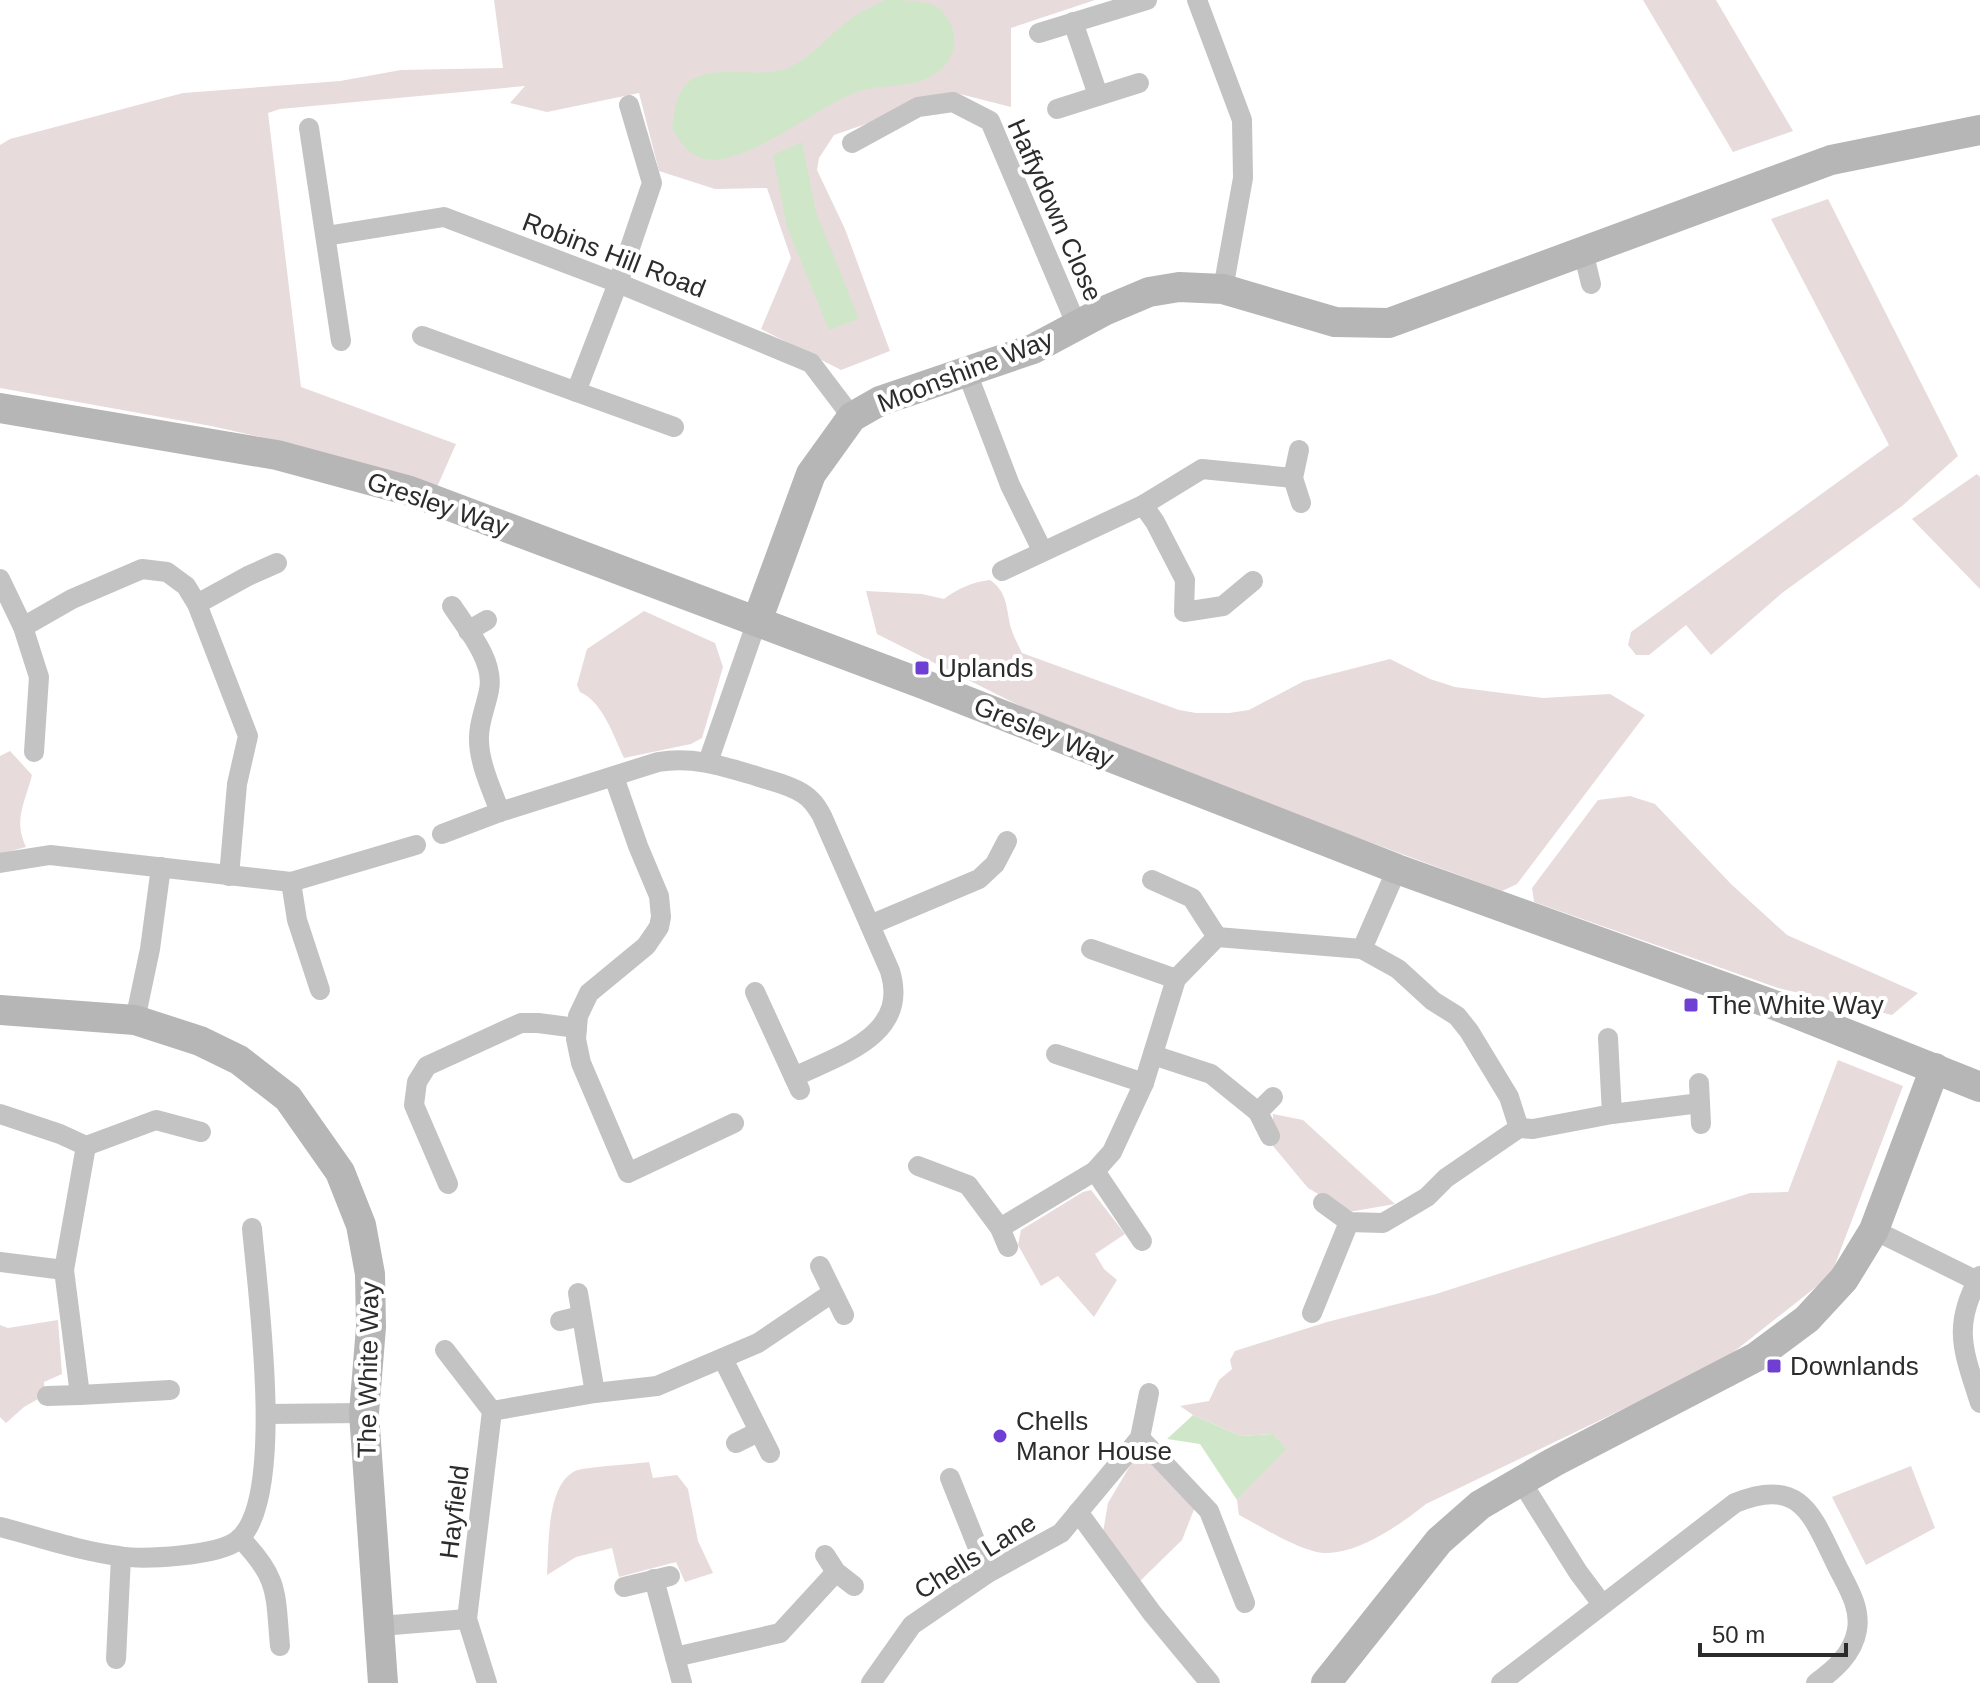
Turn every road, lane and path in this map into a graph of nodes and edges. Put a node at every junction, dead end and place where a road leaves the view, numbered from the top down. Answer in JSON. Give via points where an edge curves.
{"nodes":[{"id":1,"x":1147,"y":0,"type":"edge"},
{"id":2,"x":1197,"y":0,"type":"edge"},
{"id":3,"x":1073,"y":22,"type":"junction"},
{"id":4,"x":1039,"y":33,"type":"dead end"},
{"id":5,"x":1139,"y":83,"type":"dead end"},
{"id":6,"x":1098,"y":95,"type":"junction"},
{"id":7,"x":629,"y":105,"type":"dead end"},
{"id":8,"x":1057,"y":109,"type":"dead end"},
{"id":9,"x":309,"y":128,"type":"dead end"},
{"id":10,"x":1980,"y":130,"type":"edge"},
{"id":11,"x":852,"y":143,"type":"dead end"},
{"id":12,"x":326,"y":236,"type":"junction"},
{"id":13,"x":1583,"y":251,"type":"junction"},
{"id":14,"x":618,"y":283,"type":"junction"},
{"id":15,"x":1591,"y":284,"type":"dead end"},
{"id":16,"x":1223,"y":289,"type":"junction"},
{"id":17,"x":1077,"y":326,"type":"junction"},
{"id":18,"x":422,"y":336,"type":"dead end"},
{"id":19,"x":341,"y":341,"type":"dead end"},
{"id":20,"x":966,"y":370,"type":"junction"},
{"id":21,"x":576,"y":392,"type":"junction"},
{"id":22,"x":0,"y":408,"type":"edge"},
{"id":23,"x":852,"y":417,"type":"junction"},
{"id":24,"x":674,"y":427,"type":"dead end"},
{"id":25,"x":1299,"y":450,"type":"dead end"},
{"id":26,"x":1293,"y":478,"type":"junction"},
{"id":27,"x":1301,"y":503,"type":"dead end"},
{"id":28,"x":1143,"y":505,"type":"junction"},
{"id":29,"x":1042,"y":550,"type":"junction"},
{"id":30,"x":277,"y":563,"type":"dead end"},
{"id":31,"x":1002,"y":571,"type":"dead end"},
{"id":32,"x":0,"y":579,"type":"edge"},
{"id":33,"x":1253,"y":581,"type":"dead end"},
{"id":34,"x":197,"y":604,"type":"junction"},
{"id":35,"x":452,"y":606,"type":"dead end"},
{"id":36,"x":487,"y":620,"type":"dead end"},
{"id":37,"x":757,"y":621,"type":"junction"},
{"id":38,"x":23,"y":627,"type":"junction"},
{"id":39,"x":468,"y":631,"type":"junction"},
{"id":40,"x":34,"y":752,"type":"dead end"},
{"id":41,"x":708,"y":762,"type":"junction"},
{"id":42,"x":614,"y":777,"type":"junction"},
{"id":43,"x":500,"y":812,"type":"junction"},
{"id":44,"x":442,"y":834,"type":"dead end"},
{"id":45,"x":1007,"y":841,"type":"dead end"},
{"id":46,"x":416,"y":845,"type":"dead end"},
{"id":47,"x":0,"y":863,"type":"edge"},
{"id":48,"x":161,"y":867,"type":"junction"},
{"id":49,"x":1397,"y":869,"type":"junction"},
{"id":50,"x":229,"y":876,"type":"junction"},
{"id":51,"x":1152,"y":880,"type":"dead end"},
{"id":52,"x":291,"y":882,"type":"junction"},
{"id":53,"x":870,"y":925,"type":"junction"},
{"id":54,"x":1217,"y":937,"type":"junction"},
{"id":55,"x":1091,"y":949,"type":"dead end"},
{"id":56,"x":1362,"y":949,"type":"junction"},
{"id":57,"x":1176,"y":979,"type":"junction"},
{"id":58,"x":320,"y":990,"type":"dead end"},
{"id":59,"x":755,"y":992,"type":"dead end"},
{"id":60,"x":0,"y":1010,"type":"edge"},
{"id":61,"x":135,"y":1020,"type":"junction"},
{"id":62,"x":577,"y":1028,"type":"junction"},
{"id":63,"x":1604,"y":1043,"type":"dead end"},
{"id":64,"x":1056,"y":1054,"type":"dead end"},
{"id":65,"x":1153,"y":1055,"type":"junction"},
{"id":66,"x":1935,"y":1068,"type":"junction"},
{"id":67,"x":1144,"y":1083,"type":"junction"},
{"id":68,"x":1980,"y":1087,"type":"edge"},
{"id":69,"x":1700,"y":1103,"type":"dead end"},
{"id":70,"x":0,"y":1114,"type":"edge"},
{"id":71,"x":1612,"y":1114,"type":"junction"},
{"id":72,"x":734,"y":1123,"type":"dead end"},
{"id":73,"x":1519,"y":1128,"type":"junction"},
{"id":74,"x":201,"y":1132,"type":"dead end"},
{"id":75,"x":1270,"y":1136,"type":"dead end"},
{"id":76,"x":86,"y":1146,"type":"junction"},
{"id":77,"x":918,"y":1166,"type":"dead end"},
{"id":78,"x":1095,"y":1171,"type":"junction"},
{"id":79,"x":448,"y":1184,"type":"dead end"},
{"id":80,"x":1323,"y":1203,"type":"dead end"},
{"id":81,"x":1349,"y":1222,"type":"junction"},
{"id":82,"x":252,"y":1228,"type":"dead end"},
{"id":83,"x":1874,"y":1230,"type":"junction"},
{"id":84,"x":1142,"y":1241,"type":"dead end"},
{"id":85,"x":0,"y":1262,"type":"edge"},
{"id":86,"x":820,"y":1266,"type":"dead end"},
{"id":87,"x":64,"y":1270,"type":"junction"},
{"id":88,"x":1978,"y":1279,"type":"edge"},
{"id":89,"x":578,"y":1293,"type":"dead end"},
{"id":90,"x":832,"y":1293,"type":"junction"},
{"id":91,"x":1312,"y":1313,"type":"dead end"},
{"id":92,"x":844,"y":1315,"type":"dead end"},
{"id":93,"x":581,"y":1316,"type":"junction"},
{"id":94,"x":560,"y":1321,"type":"dead end"},
{"id":95,"x":445,"y":1350,"type":"dead end"},
{"id":96,"x":723,"y":1359,"type":"junction"},
{"id":97,"x":170,"y":1390,"type":"dead end"},
{"id":98,"x":595,"y":1393,"type":"junction"},
{"id":99,"x":1149,"y":1393,"type":"dead end"},
{"id":100,"x":80,"y":1395,"type":"junction"},
{"id":101,"x":47,"y":1396,"type":"dead end"},
{"id":102,"x":1980,"y":1403,"type":"edge"},
{"id":103,"x":492,"y":1411,"type":"junction"},
{"id":104,"x":364,"y":1413,"type":"junction"},
{"id":105,"x":266,"y":1414,"type":"junction"},
{"id":106,"x":758,"y":1432,"type":"junction"},
{"id":107,"x":1140,"y":1438,"type":"junction"},
{"id":108,"x":736,"y":1443,"type":"dead end"},
{"id":109,"x":770,"y":1453,"type":"dead end"},
{"id":110,"x":950,"y":1478,"type":"dead end"},
{"id":111,"x":1521,"y":1481,"type":"junction"},
{"id":112,"x":1078,"y":1512,"type":"junction"},
{"id":113,"x":0,"y":1527,"type":"edge"},
{"id":114,"x":240,"y":1538,"type":"junction"},
{"id":115,"x":121,"y":1557,"type":"junction"},
{"id":116,"x":988,"y":1573,"type":"junction"},
{"id":117,"x":854,"y":1586,"type":"dead end"},
{"id":118,"x":624,"y":1587,"type":"dead end"},
{"id":119,"x":1245,"y":1603,"type":"dead end"},
{"id":120,"x":1602,"y":1604,"type":"junction"},
{"id":121,"x":467,"y":1619,"type":"junction"},
{"id":122,"x":380,"y":1626,"type":"junction"},
{"id":123,"x":280,"y":1646,"type":"dead end"},
{"id":124,"x":675,"y":1657,"type":"junction"},
{"id":125,"x":116,"y":1659,"type":"dead end"},
{"id":126,"x":383,"y":1683,"type":"edge"},
{"id":127,"x":487,"y":1683,"type":"edge"},
{"id":128,"x":682,"y":1683,"type":"edge"},
{"id":129,"x":871,"y":1683,"type":"edge"},
{"id":130,"x":1210,"y":1683,"type":"edge"},
{"id":131,"x":1326,"y":1683,"type":"edge"},
{"id":132,"x":1501,"y":1683,"type":"edge"},
{"id":133,"x":1816,"y":1683,"type":"edge"}],
"edges":[{"from":1,"to":3,"type":"street"},
{"from":2,"to":16,"type":"street","via":[[1242,120],[1243,178]]},
{"from":3,"to":4,"type":"street"},
{"from":3,"to":6,"type":"street"},
{"from":5,"to":6,"type":"street"},
{"from":6,"to":8,"type":"street"},
{"from":7,"to":14,"type":"street","via":[[652,183]]},
{"from":9,"to":12,"type":"street"},
{"from":10,"to":13,"type":"street","via":[[1831,160]]},
{"from":11,"to":17,"type":"street","name":"Haffydown Close","via":[[918,107],[953,102],[990,121]]},
{"from":12,"to":14,"type":"street","name":"Robins Hill Road","via":[[444,217]]},
{"from":12,"to":19,"type":"street"},
{"from":13,"to":15,"type":"street"},
{"from":13,"to":16,"type":"street","name":"Moonshine Way","via":[[1389,323],[1335,322]]},
{"from":14,"to":21,"type":"street"},
{"from":14,"to":23,"type":"street","name":"Robins Hill Road","via":[[811,363]]},
{"from":16,"to":17,"type":"street","name":"Moonshine Way","via":[[1149,292]]},
{"from":17,"to":20,"type":"street","name":"Moonshine Way","via":[[1033,349]]},
{"from":18,"to":21,"type":"street"},
{"from":20,"to":23,"type":"street","name":"Moonshine Way","via":[[880,401]]},
{"from":20,"to":29,"type":"street","via":[[1010,485]]},
{"from":21,"to":24,"type":"street"},
{"from":22,"to":37,"type":"street","name":"Gresley Way","via":[[277,455],[410,491]]},
{"from":23,"to":37,"type":"street","name":"Moonshine Way","via":[[811,474]]},
{"from":25,"to":26,"type":"street"},
{"from":26,"to":27,"type":"street"},
{"from":26,"to":28,"type":"street","via":[[1202,469]]},
{"from":28,"to":29,"type":"street"},
{"from":28,"to":33,"type":"street","via":[[1185,580],[1184,612],[1223,606]]},
{"from":29,"to":31,"type":"street"},
{"from":30,"to":34,"type":"street"},
{"from":32,"to":38,"type":"street"},
{"from":34,"to":38,"type":"street","via":[[186,586],[167,572],[142,569]]},
{"from":34,"to":50,"type":"street","via":[[248,736],[237,784]]},
{"from":35,"to":39,"type":"street"},
{"from":36,"to":39,"type":"street"},
{"from":37,"to":41,"type":"street"},
{"from":37,"to":49,"type":"street","name":"Gresley Way"},
{"from":38,"to":40,"type":"street","via":[[39,677]]},
{"from":39,"to":43,"type":"street","via":[[489,673],[479,745]]},
{"from":41,"to":42,"type":"street","via":[[675,759]]},
{"from":41,"to":53,"type":"street","via":[[783,784],[810,799]]},
{"from":42,"to":43,"type":"street"},
{"from":42,"to":62,"type":"street","via":[[659,896],[661,917],[646,946],[589,993]]},
{"from":43,"to":44,"type":"street"},
{"from":45,"to":53,"type":"street","via":[[990,871],[979,879]]},
{"from":46,"to":52,"type":"street"},
{"from":47,"to":48,"type":"street","via":[[50,855]]},
{"from":48,"to":50,"type":"street"},
{"from":48,"to":61,"type":"street"},
{"from":49,"to":56,"type":"street"},
{"from":49,"to":66,"type":"street","name":"Gresley Way"},
{"from":50,"to":52,"type":"street"},
{"from":51,"to":54,"type":"street","via":[[1192,898]]},
{"from":52,"to":58,"type":"street","via":[[297,920]]},
{"from":53,"to":59,"type":"street","via":[[895,993],[890,1013],[870,1041],[797,1083]]},
{"from":54,"to":56,"type":"street"},
{"from":54,"to":57,"type":"street"},
{"from":55,"to":57,"type":"street"},
{"from":56,"to":73,"type":"street","via":[[1398,969],[1457,1016],[1509,1097]]},
{"from":57,"to":65,"type":"street"},
{"from":60,"to":61,"type":"street","name":"The White Way"},
{"from":61,"to":104,"type":"street","name":"The White Way","via":[[239,1060],[288,1098],[340,1172],[361,1225],[370,1274]]},
{"from":62,"to":72,"type":"street","via":[[577,1050],[628,1173]]},
{"from":62,"to":79,"type":"street","via":[[521,1023],[427,1066],[417,1082],[414,1105]]},
{"from":63,"to":71,"type":"street"},
{"from":64,"to":67,"type":"street"},
{"from":65,"to":67,"type":"street"},
{"from":65,"to":75,"type":"street","via":[[1211,1074],[1266,1104]]},
{"from":66,"to":68,"type":"street","name":"Gresley Way"},
{"from":66,"to":83,"type":"street"},
{"from":67,"to":78,"type":"street","via":[[1112,1152]]},
{"from":69,"to":71,"type":"street"},
{"from":70,"to":76,"type":"street"},
{"from":71,"to":73,"type":"street"},
{"from":73,"to":81,"type":"street","via":[[1383,1223]]},
{"from":74,"to":76,"type":"street","via":[[156,1120]]},
{"from":76,"to":87,"type":"street"},
{"from":77,"to":78,"type":"street","via":[[968,1185],[1004,1238]]},
{"from":78,"to":84,"type":"street"},
{"from":80,"to":81,"type":"street"},
{"from":81,"to":91,"type":"street","via":[[1315,1277]]},
{"from":82,"to":105,"type":"street"},
{"from":83,"to":88,"type":"street"},
{"from":83,"to":111,"type":"street","via":[[1837,1288],[1780,1341]]},
{"from":85,"to":87,"type":"street"},
{"from":86,"to":90,"type":"street"},
{"from":87,"to":100,"type":"street"},
{"from":88,"to":102,"type":"street","via":[[1965,1311],[1961,1341]]},
{"from":89,"to":93,"type":"street"},
{"from":90,"to":92,"type":"street"},
{"from":90,"to":96,"type":"street","via":[[758,1343]]},
{"from":93,"to":94,"type":"street"},
{"from":93,"to":98,"type":"street"},
{"from":95,"to":103,"type":"street","via":[[470,1366]]},
{"from":96,"to":98,"type":"street","via":[[657,1386]]},
{"from":96,"to":106,"type":"street"},
{"from":97,"to":100,"type":"street"},
{"from":98,"to":103,"type":"street"},
{"from":99,"to":107,"type":"street","name":"Chells Lane"},
{"from":100,"to":101,"type":"street"},
{"from":103,"to":121,"type":"street","name":"Hayfield"},
{"from":104,"to":105,"type":"street"},
{"from":104,"to":122,"type":"street","name":"The White Way"},
{"from":105,"to":114,"type":"street","via":[[259,1495]]},
{"from":106,"to":108,"type":"street"},
{"from":106,"to":109,"type":"street"},
{"from":107,"to":112,"type":"street","name":"Chells Lane"},
{"from":107,"to":119,"type":"street","via":[[1209,1511]]},
{"from":110,"to":116,"type":"street"},
{"from":111,"to":120,"type":"street"},
{"from":111,"to":131,"type":"street","via":[[1480,1505],[1439,1541]]},
{"from":112,"to":116,"type":"street","name":"Chells Lane","via":[[1061,1533]]},
{"from":112,"to":130,"type":"street"},
{"from":113,"to":115,"type":"street"},
{"from":114,"to":115,"type":"street","via":[[209,1552]]},
{"from":114,"to":123,"type":"street","via":[[273,1583]]},
{"from":115,"to":125,"type":"street"},
{"from":116,"to":129,"type":"street","name":"Chells Lane","via":[[912,1625]]},
{"from":117,"to":124,"type":"street","via":[[831,1564],[780,1633]]},
{"from":118,"to":124,"type":"street","via":[[662,1577]]},
{"from":120,"to":132,"type":"street"},
{"from":120,"to":133,"type":"street","via":[[1735,1503],[1764,1494],[1782,1495],[1812,1514],[1858,1616],[1846,1656]]},
{"from":121,"to":122,"type":"street"},
{"from":121,"to":127,"type":"street","name":"Hayfield"},
{"from":122,"to":126,"type":"street","name":"The White Way"},
{"from":124,"to":128,"type":"street"}]}
